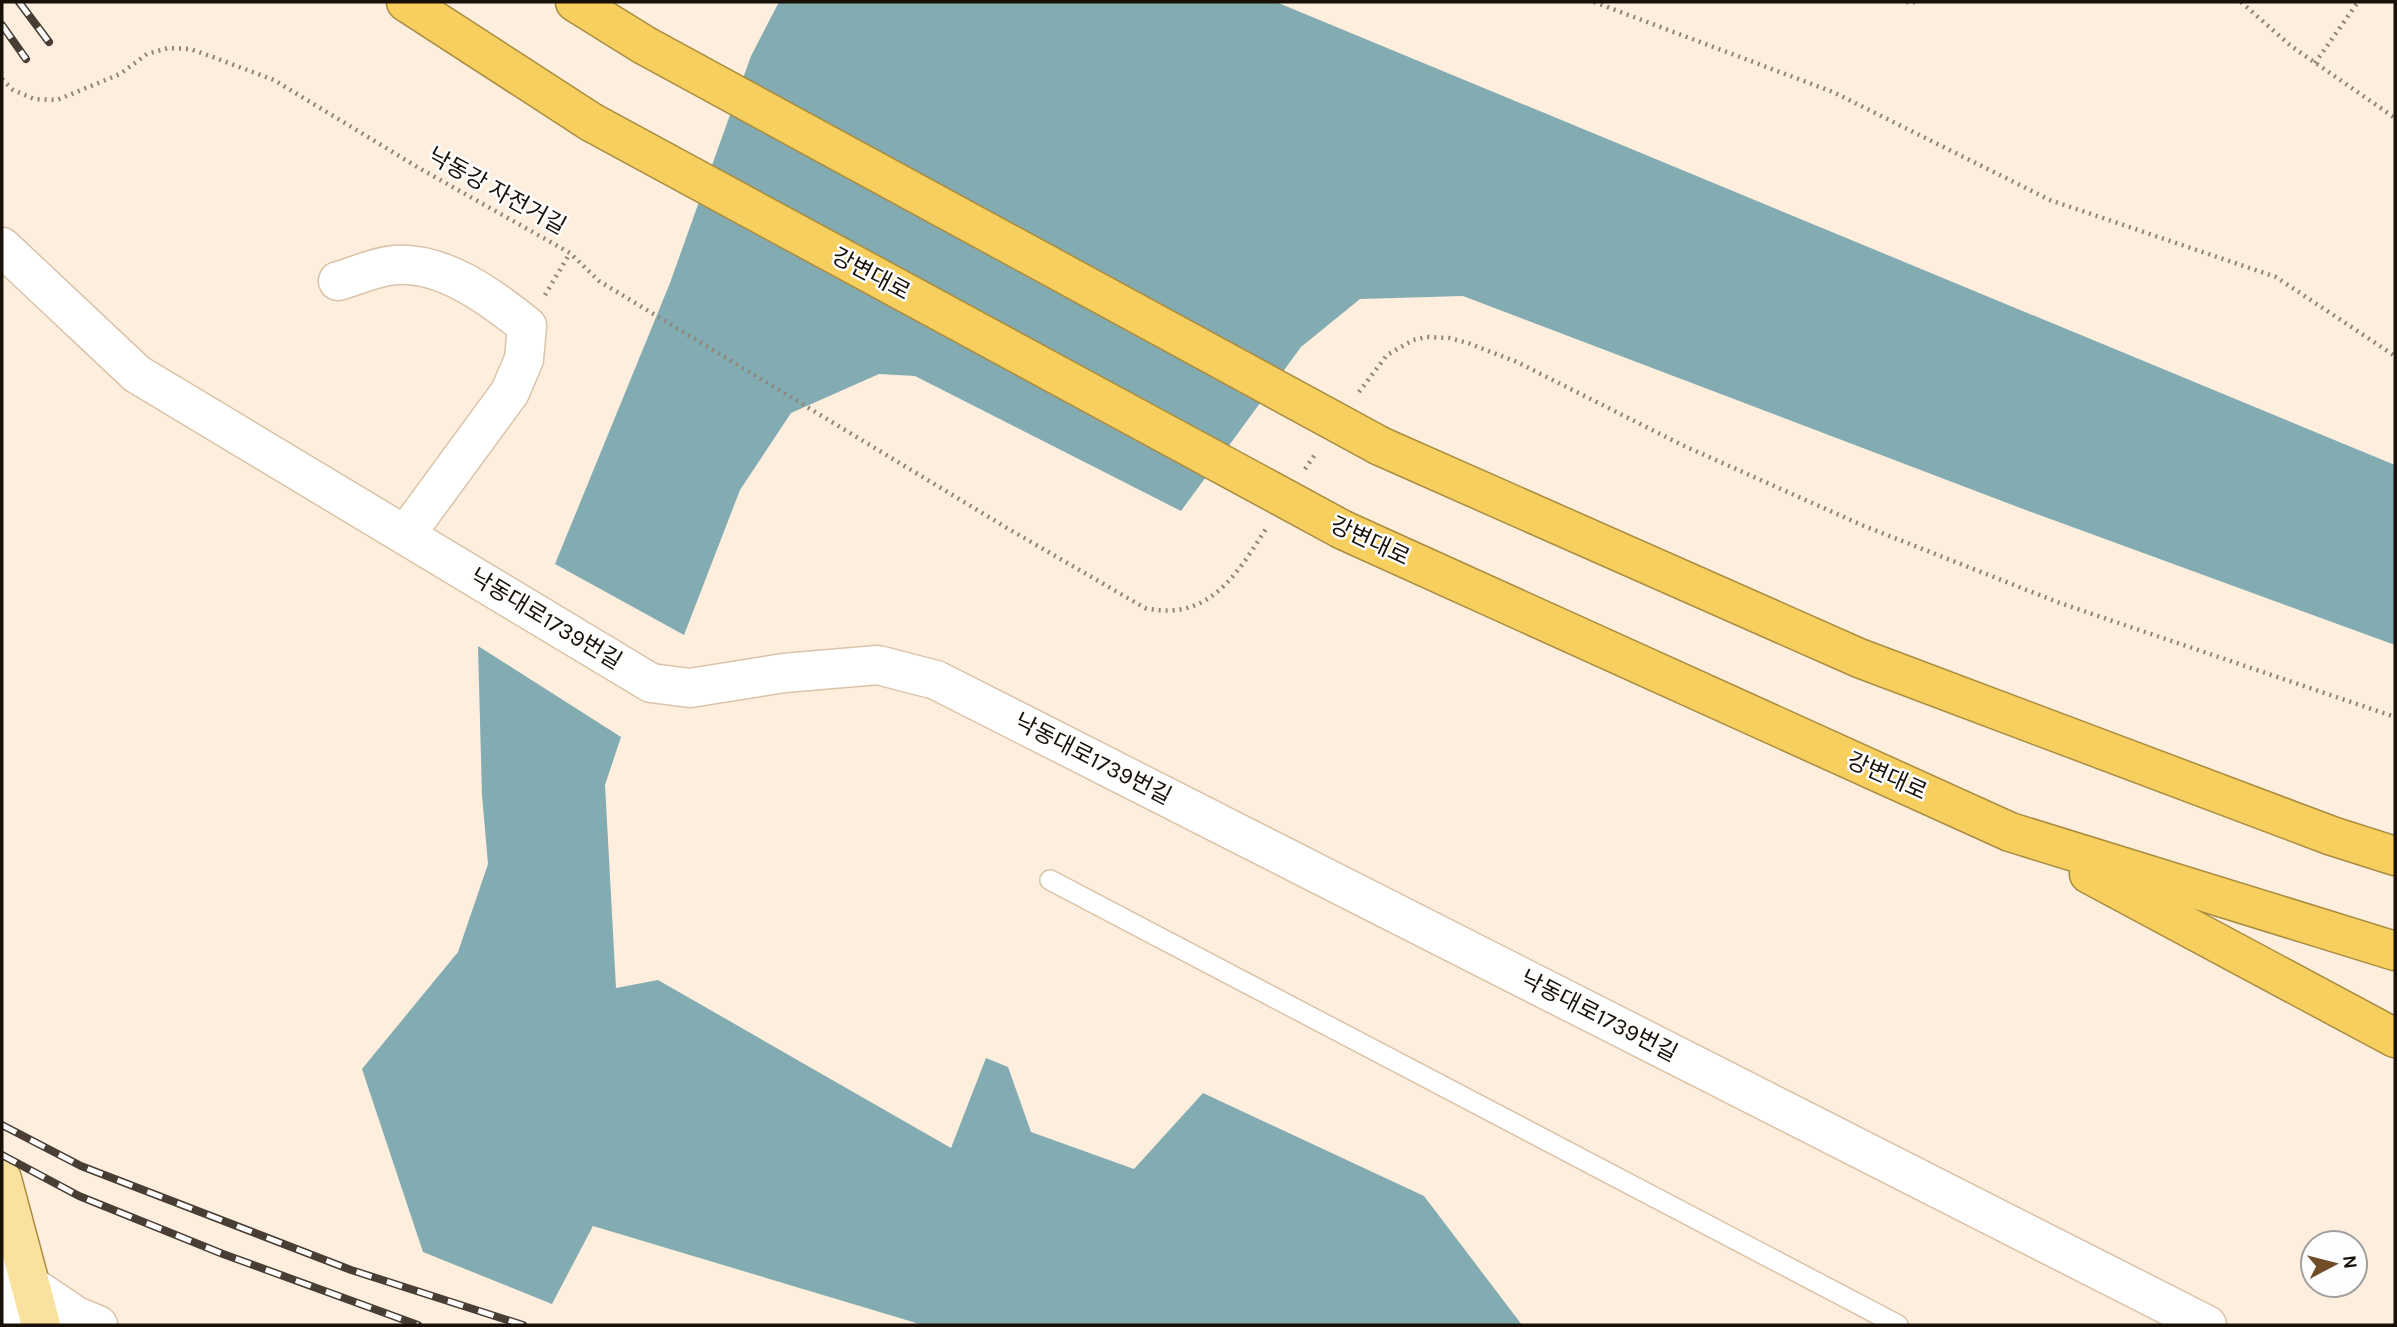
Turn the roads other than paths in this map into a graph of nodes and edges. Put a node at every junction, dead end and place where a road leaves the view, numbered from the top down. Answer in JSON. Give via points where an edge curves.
{"nodes":[{"id":1,"x":406,"y":2,"type":"edge"},
{"id":2,"x":575,"y":2,"type":"edge"},
{"id":3,"x":2,"y":247,"type":"edge"},
{"id":4,"x":338,"y":281,"type":"dead end"},
{"id":5,"x":406,"y":534,"type":"junction"},
{"id":6,"x":2010,"y":832,"type":"junction"},
{"id":7,"x":2395,"y":856,"type":"edge"},
{"id":8,"x":1050,"y":880,"type":"dead end"},
{"id":9,"x":2395,"y":951,"type":"edge"},
{"id":10,"x":2395,"y":1038,"type":"edge"},
{"id":11,"x":2,"y":1179,"type":"edge"},
{"id":12,"x":13,"y":1222,"type":"junction"},
{"id":13,"x":30,"y":1285,"type":"junction"},
{"id":14,"x":14,"y":1323,"type":"edge"},
{"id":15,"x":98,"y":1325,"type":"edge"},
{"id":16,"x":1898,"y":1325,"type":"edge"},
{"id":17,"x":2207,"y":1325,"type":"edge"}],
"edges":[{"from":1,"to":6,"type":"highway","name":"강변대로","bridge":true,"via":[[591,122],[1343,530]]},
{"from":2,"to":7,"type":"highway","bridge":true,"via":[[644,45],[1380,446],[1859,658]]},
{"from":3,"to":5,"type":"street","name":"낙동대로1739번길","via":[[137,374]]},
{"from":4,"to":5,"type":"street","via":[[394,264],[426,267],[461,282],[527,326],[524,359],[510,392]]},
{"from":5,"to":17,"type":"street","name":"낙동대로1739번길","via":[[651,683],[690,688],[878,665],[936,680]]},
{"from":6,"to":9,"type":"highway","name":"강변대로"},
{"from":6,"to":10,"type":"highway"},
{"from":8,"to":16,"type":"lane"},
{"from":11,"to":12,"type":"main road"},
{"from":12,"to":13,"type":"main road"},
{"from":12,"to":14,"type":"lane"},
{"from":13,"to":14,"type":"main road"},
{"from":13,"to":15,"type":"street"}]}
